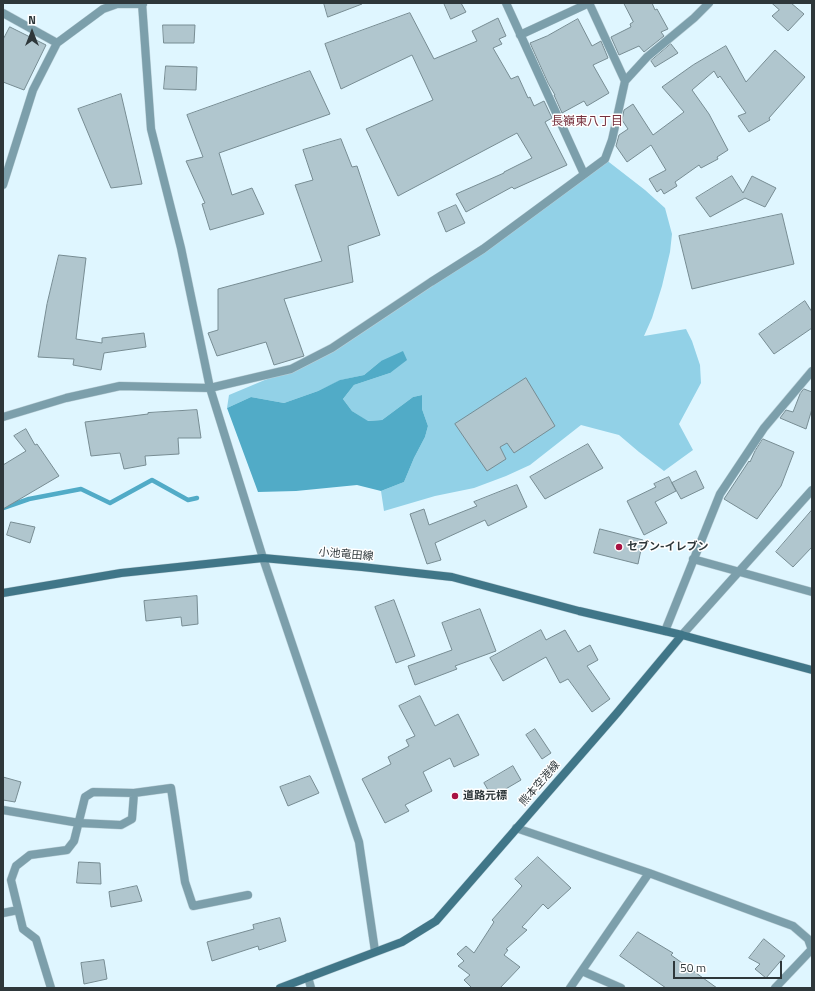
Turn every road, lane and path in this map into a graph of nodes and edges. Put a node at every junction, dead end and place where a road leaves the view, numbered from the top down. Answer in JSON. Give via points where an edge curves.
{"nodes":[{"id":1,"x":506,"y":3,"type":"edge"},
{"id":2,"x":589,"y":3,"type":"edge"},
{"id":3,"x":709,"y":3,"type":"edge"},
{"id":4,"x":143,"y":4,"type":"edge"},
{"id":5,"x":3,"y":13,"type":"edge"},
{"id":6,"x":520,"y":35,"type":"junction"},
{"id":7,"x":57,"y":43,"type":"junction"},
{"id":8,"x":625,"y":81,"type":"junction"},
{"id":9,"x":584,"y":174,"type":"junction"},
{"id":10,"x":3,"y":185,"type":"edge"},
{"id":11,"x":812,"y":371,"type":"edge"},
{"id":12,"x":210,"y":388,"type":"junction"},
{"id":13,"x":3,"y":417,"type":"edge"},
{"id":14,"x":812,"y":490,"type":"edge"},
{"id":15,"x":263,"y":558,"type":"junction"},
{"id":16,"x":693,"y":559,"type":"junction"},
{"id":17,"x":738,"y":572,"type":"junction"},
{"id":18,"x":812,"y":592,"type":"edge"},
{"id":19,"x":3,"y":593,"type":"edge"},
{"id":20,"x":665,"y":631,"type":"junction"},
{"id":21,"x":682,"y":635,"type":"junction"},
{"id":22,"x":812,"y":670,"type":"edge"},
{"id":23,"x":134,"y":793,"type":"junction"},
{"id":24,"x":3,"y":810,"type":"edge"},
{"id":25,"x":79,"y":822,"type":"junction"},
{"id":26,"x":516,"y":828,"type":"junction"},
{"id":27,"x":649,"y":873,"type":"junction"},
{"id":28,"x":248,"y":895,"type":"dead end"},
{"id":29,"x":18,"y":910,"type":"junction"},
{"id":30,"x":3,"y":913,"type":"edge"},
{"id":31,"x":810,"y":938,"type":"edge"},
{"id":32,"x":812,"y":950,"type":"edge"},
{"id":33,"x":375,"y":951,"type":"junction"},
{"id":34,"x":582,"y":970,"type":"junction"},
{"id":35,"x":308,"y":977,"type":"junction"},
{"id":36,"x":51,"y":988,"type":"edge"},
{"id":37,"x":280,"y":988,"type":"edge"},
{"id":38,"x":311,"y":988,"type":"edge"},
{"id":39,"x":570,"y":988,"type":"edge"},
{"id":40,"x":621,"y":988,"type":"edge"},
{"id":41,"x":775,"y":988,"type":"edge"}],
"edges":[{"from":1,"to":6,"type":"street"},
{"from":2,"to":6,"type":"street"},
{"from":2,"to":8,"type":"street"},
{"from":3,"to":8,"type":"street","via":[[646,57]]},
{"from":4,"to":7,"type":"street","via":[[124,4],[103,9]]},
{"from":4,"to":12,"type":"street","via":[[151,129],[181,248]]},
{"from":5,"to":7,"type":"street"},
{"from":6,"to":9,"type":"street"},
{"from":7,"to":10,"type":"street","via":[[33,90]]},
{"from":8,"to":9,"type":"street","via":[[612,140],[605,159]]},
{"from":9,"to":12,"type":"street","via":[[483,249],[332,348],[291,369]]},
{"from":11,"to":16,"type":"street","via":[[764,428],[720,494]]},
{"from":12,"to":13,"type":"street","via":[[120,386],[66,398]]},
{"from":12,"to":15,"type":"street"},
{"from":14,"to":17,"type":"street"},
{"from":15,"to":19,"type":"main road","name":"小池竜田線","via":[[121,572]]},
{"from":15,"to":20,"type":"main road","name":"小池竜田線","via":[[452,577]]},
{"from":15,"to":33,"type":"street","via":[[359,842]]},
{"from":16,"to":17,"type":"street"},
{"from":16,"to":20,"type":"street"},
{"from":17,"to":18,"type":"street"},
{"from":17,"to":21,"type":"street"},
{"from":20,"to":21,"type":"main road","name":"小池竜田線"},
{"from":21,"to":22,"type":"main road"},
{"from":21,"to":26,"type":"main road","name":"熊本空港線"},
{"from":23,"to":25,"type":"street","via":[[93,792],[86,797]]},
{"from":23,"to":25,"type":"street","via":[[132,819],[121,825]]},
{"from":23,"to":28,"type":"street","via":[[172,788],[185,882],[193,906]]},
{"from":24,"to":25,"type":"street"},
{"from":25,"to":29,"type":"street","via":[[74,841],[67,850],[30,855],[16,866],[11,880]]},
{"from":26,"to":27,"type":"street"},
{"from":26,"to":33,"type":"main road","name":"熊本空港線","via":[[436,921],[402,942]]},
{"from":27,"to":31,"type":"street","via":[[793,926]]},
{"from":27,"to":34,"type":"street"},
{"from":29,"to":30,"type":"street"},
{"from":29,"to":36,"type":"street","via":[[23,929],[36,939]]},
{"from":31,"to":32,"type":"street"},
{"from":32,"to":41,"type":"street"},
{"from":33,"to":35,"type":"main road","name":"熊本空港線"},
{"from":34,"to":39,"type":"street"},
{"from":34,"to":40,"type":"street"},
{"from":35,"to":37,"type":"main road","name":"熊本空港線"},
{"from":35,"to":38,"type":"street"}]}
